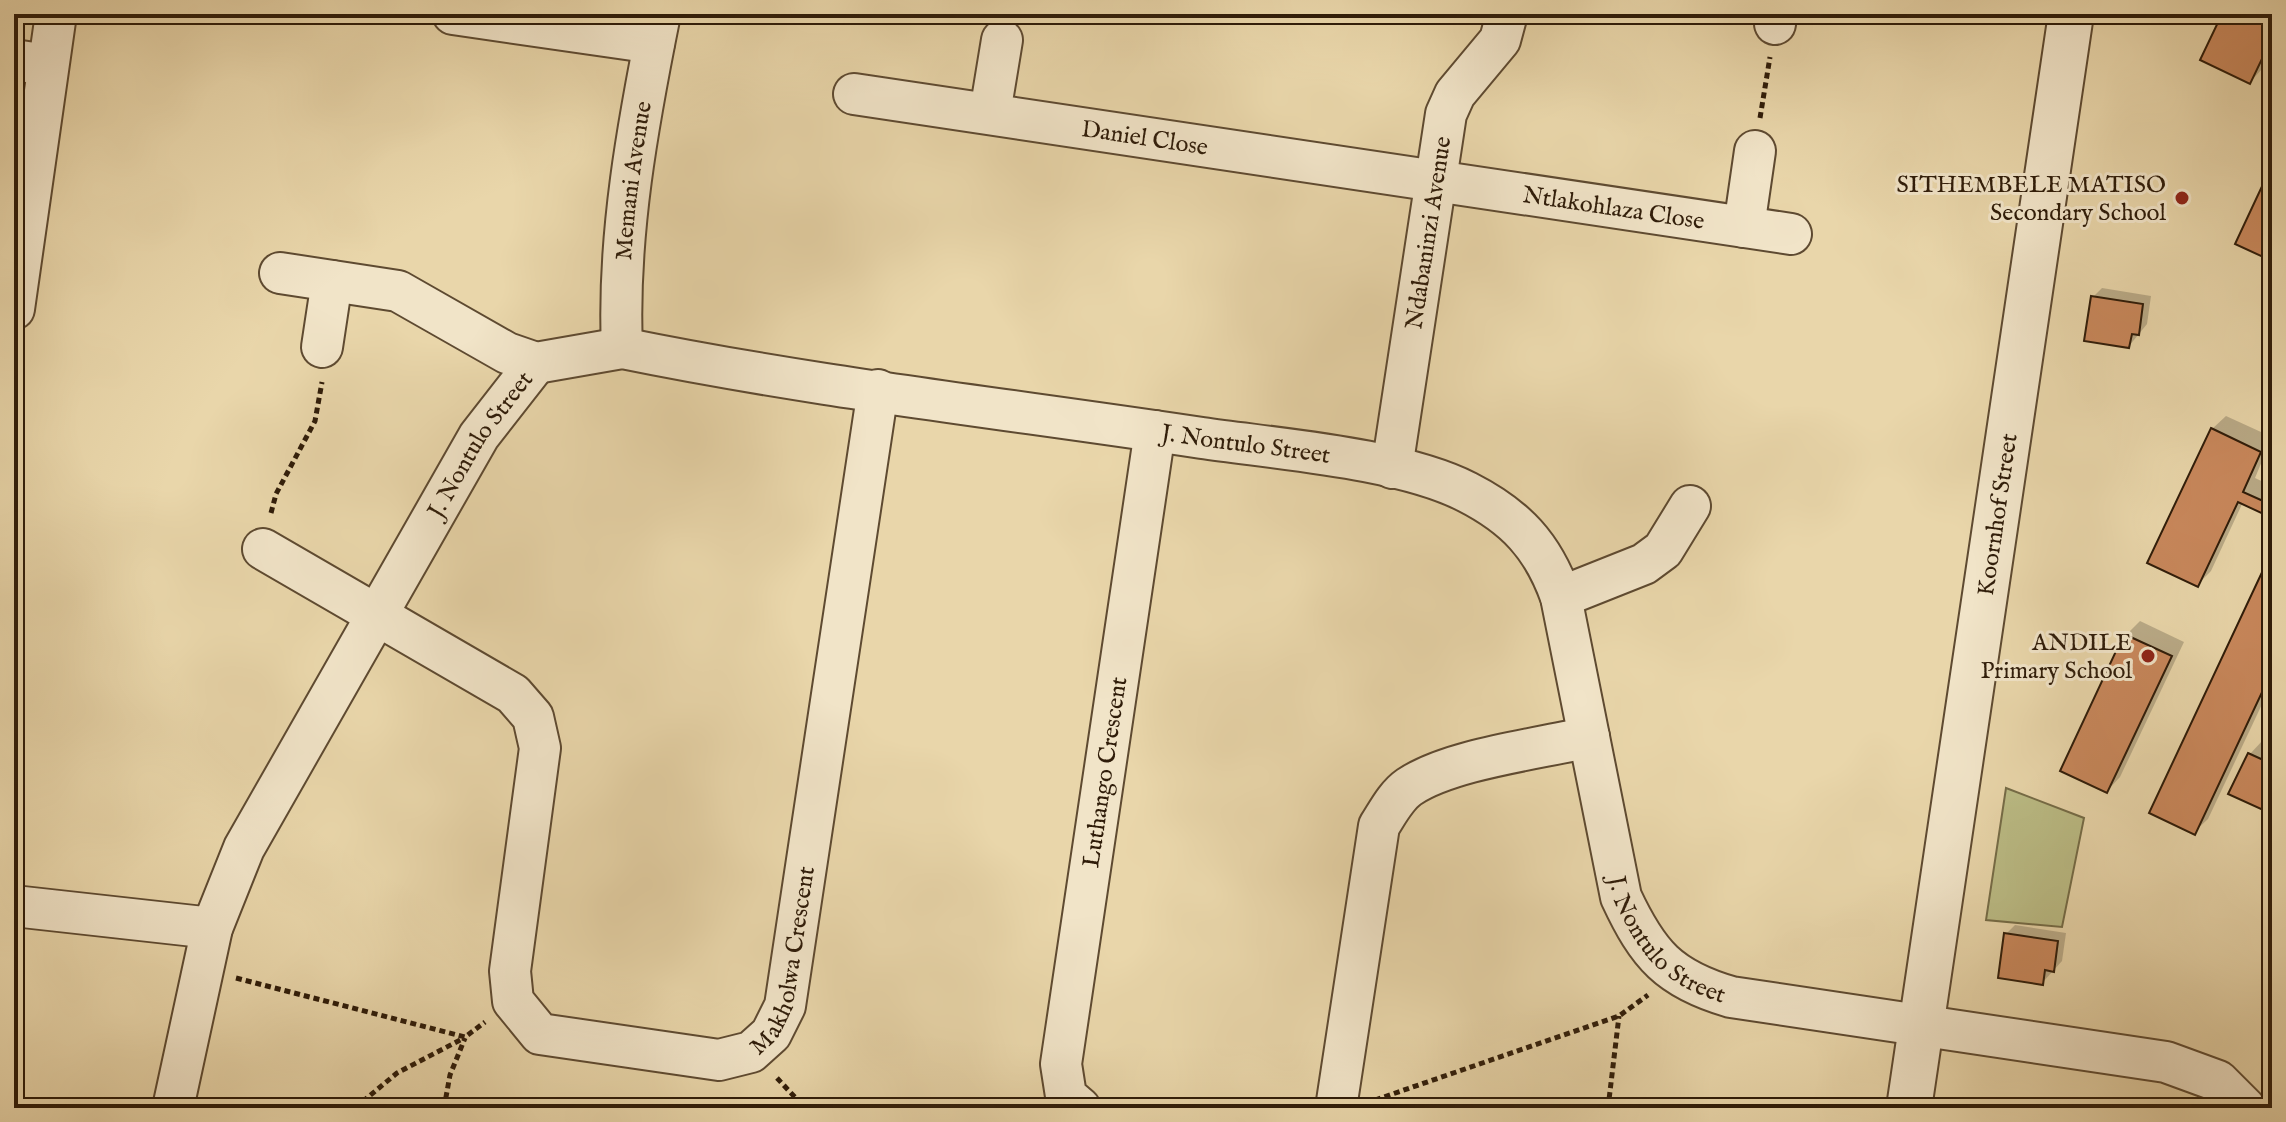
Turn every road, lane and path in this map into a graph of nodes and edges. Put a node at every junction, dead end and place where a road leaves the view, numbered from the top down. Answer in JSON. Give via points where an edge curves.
{"nodes":[{"id":1,"x":56,"y":14,"type":"edge"},
{"id":2,"x":453,"y":14,"type":"edge"},
{"id":3,"x":1507,"y":14,"type":"edge"},
{"id":4,"x":2071,"y":14,"type":"edge"},
{"id":5,"x":1776,"y":19,"type":"edge"},
{"id":6,"x":657,"y":28,"type":"edge"},
{"id":7,"x":1002,"y":40,"type":"dead end"},
{"id":8,"x":30,"y":63,"type":"edge"},
{"id":9,"x":854,"y":94,"type":"dead end"},
{"id":10,"x":990,"y":113,"type":"junction"},
{"id":11,"x":1755,"y":151,"type":"joint"},
{"id":12,"x":1435,"y":180,"type":"junction"},
{"id":13,"x":1744,"y":227,"type":"junction"},
{"id":14,"x":1791,"y":234,"type":"dead end"},
{"id":15,"x":280,"y":273,"type":"dead end"},
{"id":16,"x":332,"y":281,"type":"junction"},
{"id":17,"x":14,"y":309,"type":"edge"},
{"id":18,"x":322,"y":347,"type":"joint"},
{"id":19,"x":622,"y":348,"type":"junction"},
{"id":20,"x":536,"y":363,"type":"junction"},
{"id":21,"x":878,"y":390,"type":"junction"},
{"id":22,"x":1155,"y":431,"type":"junction"},
{"id":23,"x":1392,"y":468,"type":"junction"},
{"id":24,"x":1690,"y":506,"type":"dead end"},
{"id":25,"x":263,"y":549,"type":"joint"},
{"id":26,"x":1561,"y":597,"type":"junction"},
{"id":27,"x":376,"y":615,"type":"junction"},
{"id":28,"x":1589,"y":737,"type":"junction"},
{"id":29,"x":14,"y":906,"type":"edge"},
{"id":30,"x":212,"y":928,"type":"junction"},
{"id":31,"x":204,"y":970,"type":"junction"},
{"id":32,"x":1675,"y":976,"type":"junction"},
{"id":33,"x":513,"y":1001,"type":"junction"},
{"id":34,"x":1619,"y":1016,"type":"junction"},
{"id":35,"x":1921,"y":1025,"type":"junction"},
{"id":36,"x":465,"y":1037,"type":"junction"},
{"id":37,"x":1337,"y":1105,"type":"edge"},
{"id":38,"x":173,"y":1108,"type":"edge"},
{"id":39,"x":355,"y":1108,"type":"edge"},
{"id":40,"x":444,"y":1108,"type":"edge"},
{"id":41,"x":1080,"y":1108,"type":"edge"},
{"id":42,"x":1608,"y":1108,"type":"edge"},
{"id":43,"x":1909,"y":1108,"type":"edge"},
{"id":44,"x":2245,"y":1108,"type":"edge"}],
"edges":[{"from":1,"to":8,"type":"street"},
{"from":2,"to":6,"type":"street"},
{"from":3,"to":12,"type":"street","name":"Ndabaninzi Avenue","via":[[1500,40],[1450,103]]},
{"from":4,"to":35,"type":"street","name":"Koornhof Street"},
{"from":5,"to":11,"type":"path"},
{"from":6,"to":19,"type":"street","name":"Memani Avenue","via":[[621,259]]},
{"from":7,"to":10,"type":"street"},
{"from":8,"to":17,"type":"street"},
{"from":9,"to":10,"type":"street","name":"Daniel Close"},
{"from":10,"to":12,"type":"street","name":"Daniel Close"},
{"from":11,"to":13,"type":"street"},
{"from":12,"to":13,"type":"street","name":"Ntlakohlaza Close"},
{"from":12,"to":23,"type":"street","name":"Ndabaninzi Avenue"},
{"from":13,"to":14,"type":"street","name":"Ntlakohlaza Close"},
{"from":15,"to":16,"type":"street"},
{"from":16,"to":18,"type":"street"},
{"from":16,"to":20,"type":"street","via":[[398,291],[507,353]]},
{"from":18,"to":25,"type":"path","via":[[326,358],[315,421],[276,494]]},
{"from":19,"to":20,"type":"street","name":"J. Nontulo Street"},
{"from":19,"to":21,"type":"street","name":"J. Nontulo Street"},
{"from":20,"to":27,"type":"street","name":"J. Nontulo Street","via":[[479,436]]},
{"from":21,"to":22,"type":"street","name":"J. Nontulo Street"},
{"from":21,"to":33,"type":"street","name":"Makholwa Crescent","via":[[785,1006],[771,1034],[751,1052],[719,1060],[540,1034]]},
{"from":22,"to":23,"type":"street","name":"J. Nontulo Street"},
{"from":22,"to":41,"type":"street","name":"Luthango Crescent","via":[[1061,1064],[1066,1096]]},
{"from":23,"to":26,"type":"street","name":"J. Nontulo Street","via":[[1470,493],[1531,536],[1549,563]]},
{"from":24,"to":26,"type":"street","via":[[1663,550],[1644,564]]},
{"from":25,"to":27,"type":"street"},
{"from":26,"to":28,"type":"street","name":"J. Nontulo Street"},
{"from":27,"to":30,"type":"street","name":"J. Nontulo Street","via":[[244,848]]},
{"from":27,"to":33,"type":"street","via":[[513,694],[533,717],[540,748],[510,971]]},
{"from":28,"to":32,"type":"street","name":"J. Nontulo Street","via":[[1621,897],[1641,939]]},
{"from":28,"to":37,"type":"street","via":[[1439,771],[1407,788],[1393,804],[1379,826]]},
{"from":29,"to":30,"type":"street"},
{"from":30,"to":31,"type":"street","name":"J. Nontulo Street"},
{"from":31,"to":36,"type":"path"},
{"from":31,"to":38,"type":"street","name":"J. Nontulo Street"},
{"from":32,"to":34,"type":"path"},
{"from":32,"to":35,"type":"street","name":"J. Nontulo Street","via":[[1731,997]]},
{"from":33,"to":36,"type":"path"},
{"from":34,"to":37,"type":"path","via":[[1372,1101]]},
{"from":34,"to":42,"type":"path"},
{"from":35,"to":43,"type":"street","name":"Koornhof Street"},
{"from":35,"to":44,"type":"street","name":"J. Nontulo Street","via":[[2166,1062],[2218,1081]]},
{"from":36,"to":39,"type":"path","via":[[397,1073]]},
{"from":36,"to":40,"type":"path"}]}
